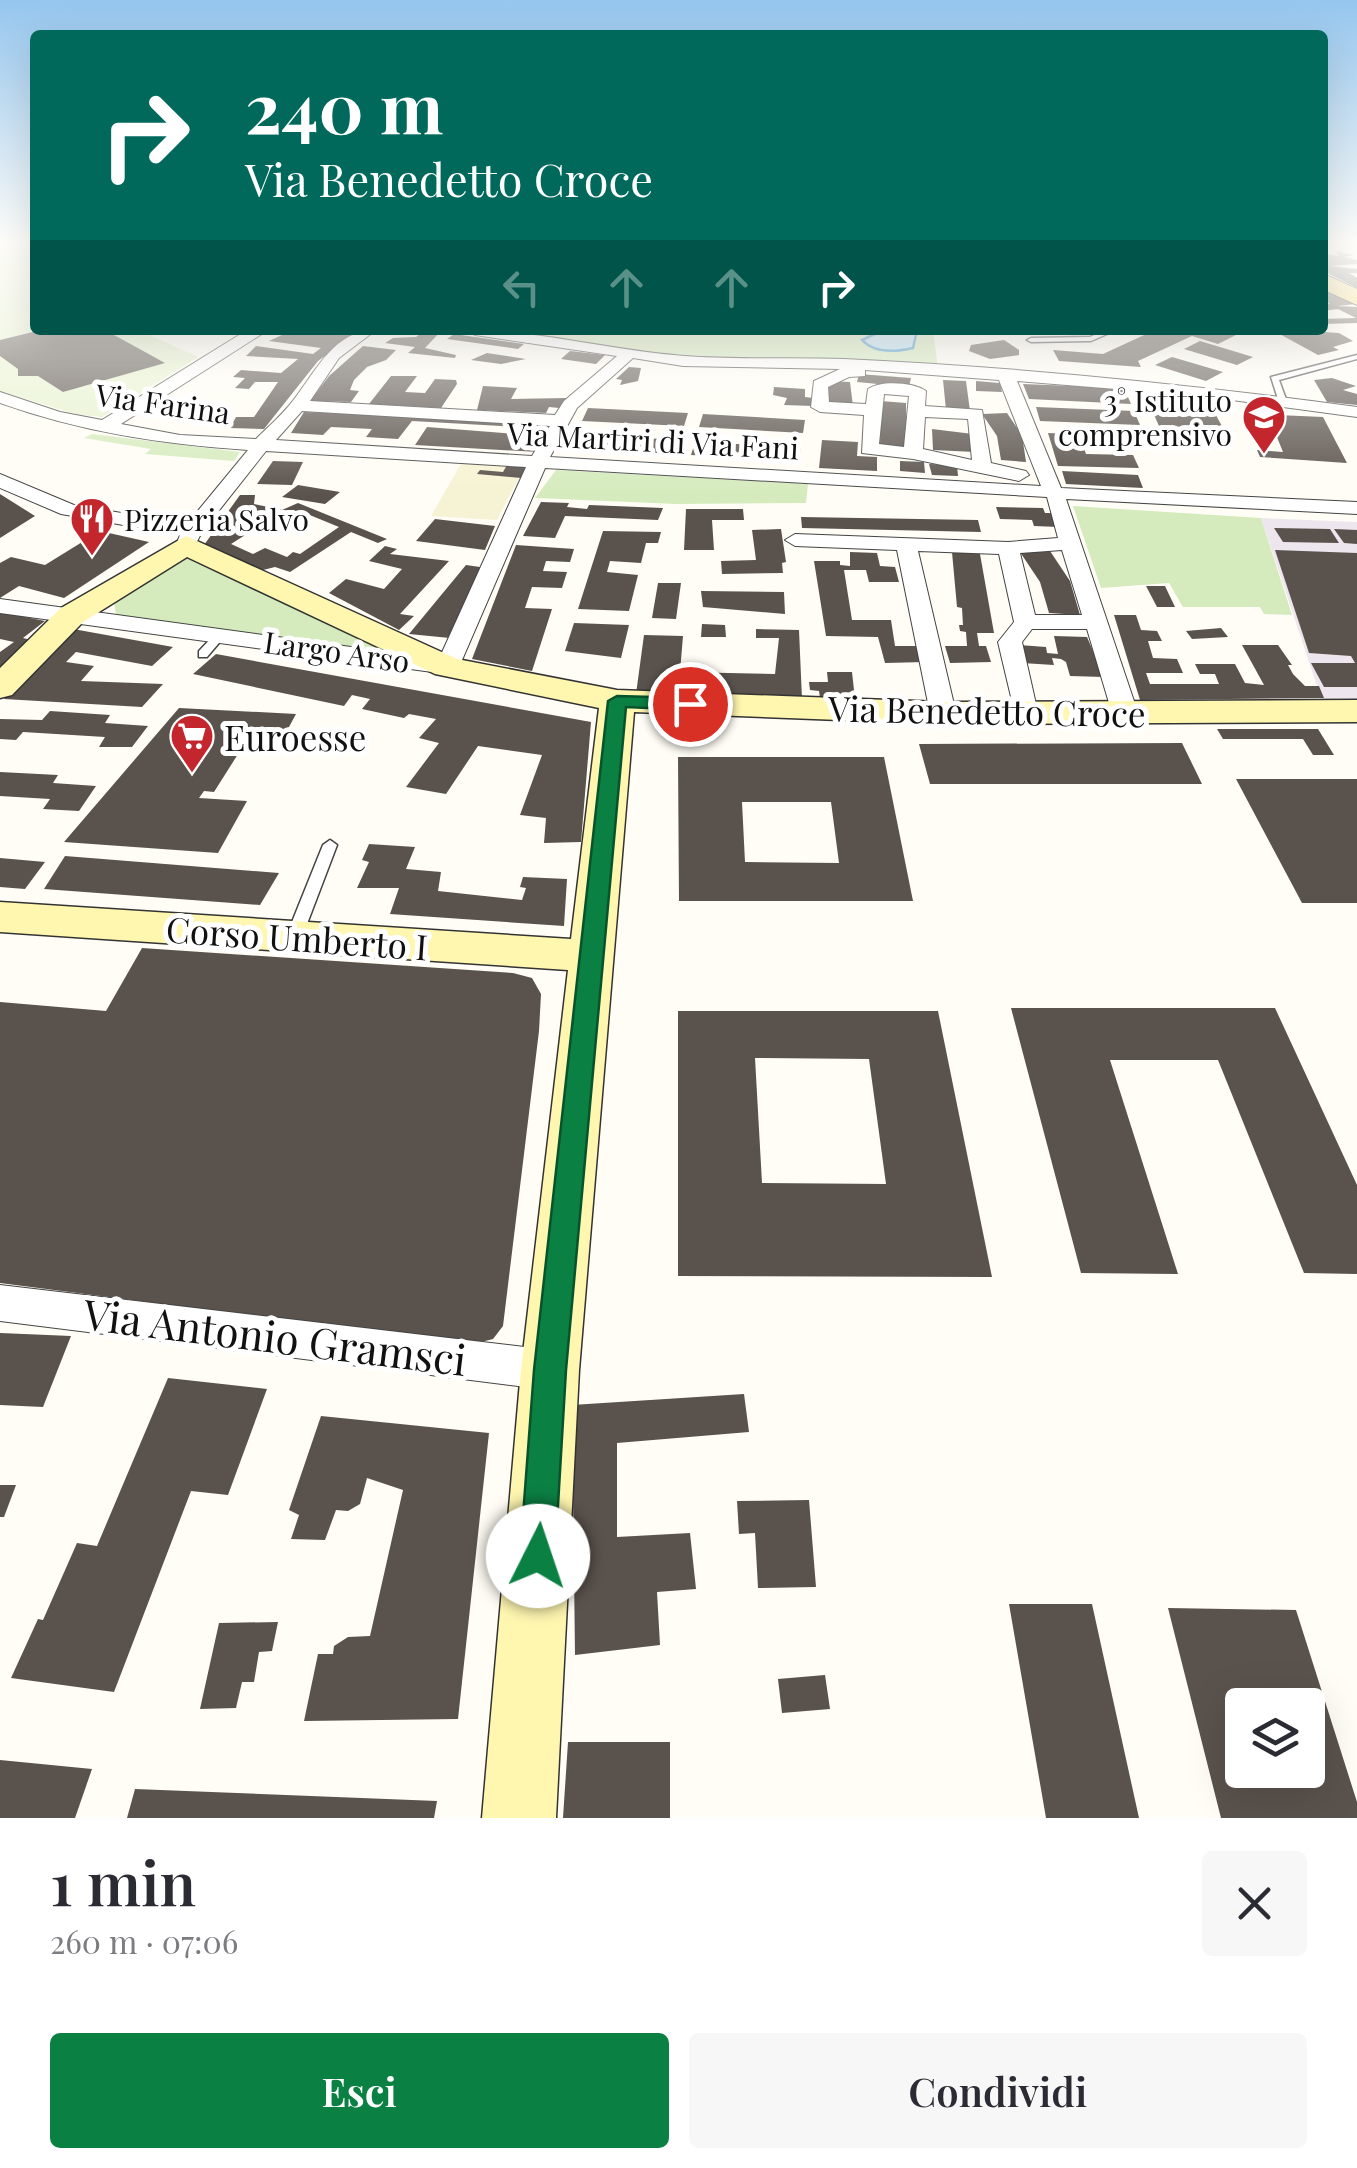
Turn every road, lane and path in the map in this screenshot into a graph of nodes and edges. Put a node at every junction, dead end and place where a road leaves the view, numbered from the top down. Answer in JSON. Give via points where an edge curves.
{"nodes":[{"id":1,"x":249,"y":335,"type":"edge"},
{"id":2,"x":361,"y":335,"type":"edge"},
{"id":3,"x":509,"y":335,"type":"edge"},
{"id":4,"x":1098,"y":335,"type":"edge"},
{"id":5,"x":1032,"y":340,"type":"dead end"},
{"id":6,"x":630,"y":353,"type":"junction"},
{"id":7,"x":1357,"y":357,"type":"edge"},
{"id":8,"x":1006,"y":375,"type":"junction"},
{"id":9,"x":918,"y":391,"type":"junction"},
{"id":10,"x":0,"y":397,"type":"edge"},
{"id":11,"x":1283,"y":402,"type":"junction"},
{"id":12,"x":298,"y":406,"type":"junction"},
{"id":13,"x":874,"y":410,"type":"junction"},
{"id":14,"x":914,"y":412,"type":"junction"},
{"id":15,"x":1357,"y":412,"type":"edge"},
{"id":16,"x":561,"y":421,"type":"junction"},
{"id":17,"x":102,"y":428,"type":"junction"},
{"id":18,"x":261,"y":445,"type":"junction"},
{"id":19,"x":913,"y":453,"type":"junction"},
{"id":20,"x":537,"y":464,"type":"junction"},
{"id":21,"x":982,"y":468,"type":"junction"},
{"id":22,"x":0,"y":480,"type":"edge"},
{"id":23,"x":1052,"y":490,"type":"junction"},
{"id":24,"x":1357,"y":508,"type":"edge"},
{"id":25,"x":189,"y":538,"type":"junction"},
{"id":26,"x":795,"y":540,"type":"dead end"},
{"id":27,"x":1070,"y":543,"type":"junction"},
{"id":28,"x":906,"y":545,"type":"junction"},
{"id":29,"x":1008,"y":548,"type":"junction"},
{"id":30,"x":0,"y":606,"type":"edge"},
{"id":31,"x":72,"y":615,"type":"junction"},
{"id":32,"x":1025,"y":622,"type":"junction"},
{"id":33,"x":1096,"y":622,"type":"junction"},
{"id":34,"x":220,"y":636,"type":"junction"},
{"id":35,"x":202,"y":654,"type":"dead end"},
{"id":36,"x":447,"y":667,"type":"junction"},
{"id":37,"x":0,"y":688,"type":"edge"},
{"id":38,"x":617,"y":701,"type":"junction"},
{"id":39,"x":1357,"y":711,"type":"edge"},
{"id":40,"x":1126,"y":712,"type":"junction"},
{"id":41,"x":943,"y":713,"type":"junction"},
{"id":42,"x":1025,"y":713,"type":"junction"},
{"id":43,"x":330,"y":844,"type":"dead end"},
{"id":44,"x":0,"y":918,"type":"edge"},
{"id":45,"x":294,"y":936,"type":"junction"},
{"id":46,"x":594,"y":956,"type":"junction"},
{"id":47,"x":0,"y":1303,"type":"edge"},
{"id":48,"x":550,"y":1370,"type":"junction"},
{"id":49,"x":520,"y":1818,"type":"edge"}],
"edges":[{"from":1,"to":17,"type":"street"},
{"from":2,"to":12,"type":"street","via":[[333,355]]},
{"from":3,"to":6,"type":"street"},
{"from":4,"to":5,"type":"lane"},
{"from":6,"to":8,"type":"street"},
{"from":6,"to":16,"type":"street","via":[[570,405]]},
{"from":7,"to":11,"type":"lane","via":[[1274,378]]},
{"from":8,"to":11,"type":"street"},
{"from":8,"to":23,"type":"street"},
{"from":9,"to":13,"type":"street","via":[[876,389]]},
{"from":9,"to":13,"type":"street","via":[[922,377],[847,372],[820,385],[820,407]]},
{"from":9,"to":14,"type":"street"},
{"from":10,"to":17,"type":"street","name":"Via Farina"},
{"from":11,"to":15,"type":"street"},
{"from":12,"to":16,"type":"street"},
{"from":12,"to":18,"type":"street"},
{"from":13,"to":19,"type":"street","via":[[869,449]]},
{"from":14,"to":19,"type":"street"},
{"from":14,"to":21,"type":"street","via":[[976,414]]},
{"from":16,"to":20,"type":"street"},
{"from":17,"to":18,"type":"street","name":"Via Farina"},
{"from":18,"to":20,"type":"street","name":"Via Martiri di Via Fani"},
{"from":18,"to":25,"type":"street"},
{"from":19,"to":21,"type":"street"},
{"from":20,"to":23,"type":"street","name":"Via Martiri di Via Fani"},
{"from":20,"to":36,"type":"street"},
{"from":21,"to":23,"type":"street"},
{"from":22,"to":25,"type":"street","via":[[60,509]]},
{"from":23,"to":24,"type":"street","name":"Via Martiri di Via Fani"},
{"from":23,"to":27,"type":"street"},
{"from":25,"to":31,"type":"main road"},
{"from":25,"to":36,"type":"main road","name":"Largo Arso"},
{"from":26,"to":28,"type":"street"},
{"from":27,"to":29,"type":"street"},
{"from":27,"to":33,"type":"street"},
{"from":28,"to":29,"type":"street"},
{"from":28,"to":41,"type":"street"},
{"from":29,"to":32,"type":"street"},
{"from":30,"to":31,"type":"street","name":"Largo Arso"},
{"from":31,"to":34,"type":"street","name":"Largo Arso"},
{"from":31,"to":37,"type":"main road"},
{"from":32,"to":33,"type":"street"},
{"from":32,"to":42,"type":"street","via":[[1010,642]]},
{"from":33,"to":40,"type":"street"},
{"from":34,"to":35,"type":"lane"},
{"from":34,"to":36,"type":"street","name":"Largo Arso"},
{"from":36,"to":38,"type":"main road","name":"Via Benedetto Croce"},
{"from":38,"to":41,"type":"main road","name":"Via Benedetto Croce"},
{"from":38,"to":46,"type":"main road","via":[[596,862]]},
{"from":39,"to":40,"type":"main road","name":"Via Benedetto Croce"},
{"from":40,"to":42,"type":"main road","name":"Via Benedetto Croce"},
{"from":41,"to":42,"type":"main road","name":"Via Benedetto Croce"},
{"from":43,"to":45,"type":"lane"},
{"from":44,"to":45,"type":"main road","name":"Corso Umberto I"},
{"from":45,"to":46,"type":"main road","name":"Corso Umberto I"},
{"from":46,"to":48,"type":"main road"},
{"from":47,"to":48,"type":"street","name":"Via Antonio Gramsci"},
{"from":48,"to":49,"type":"main road"}]}
